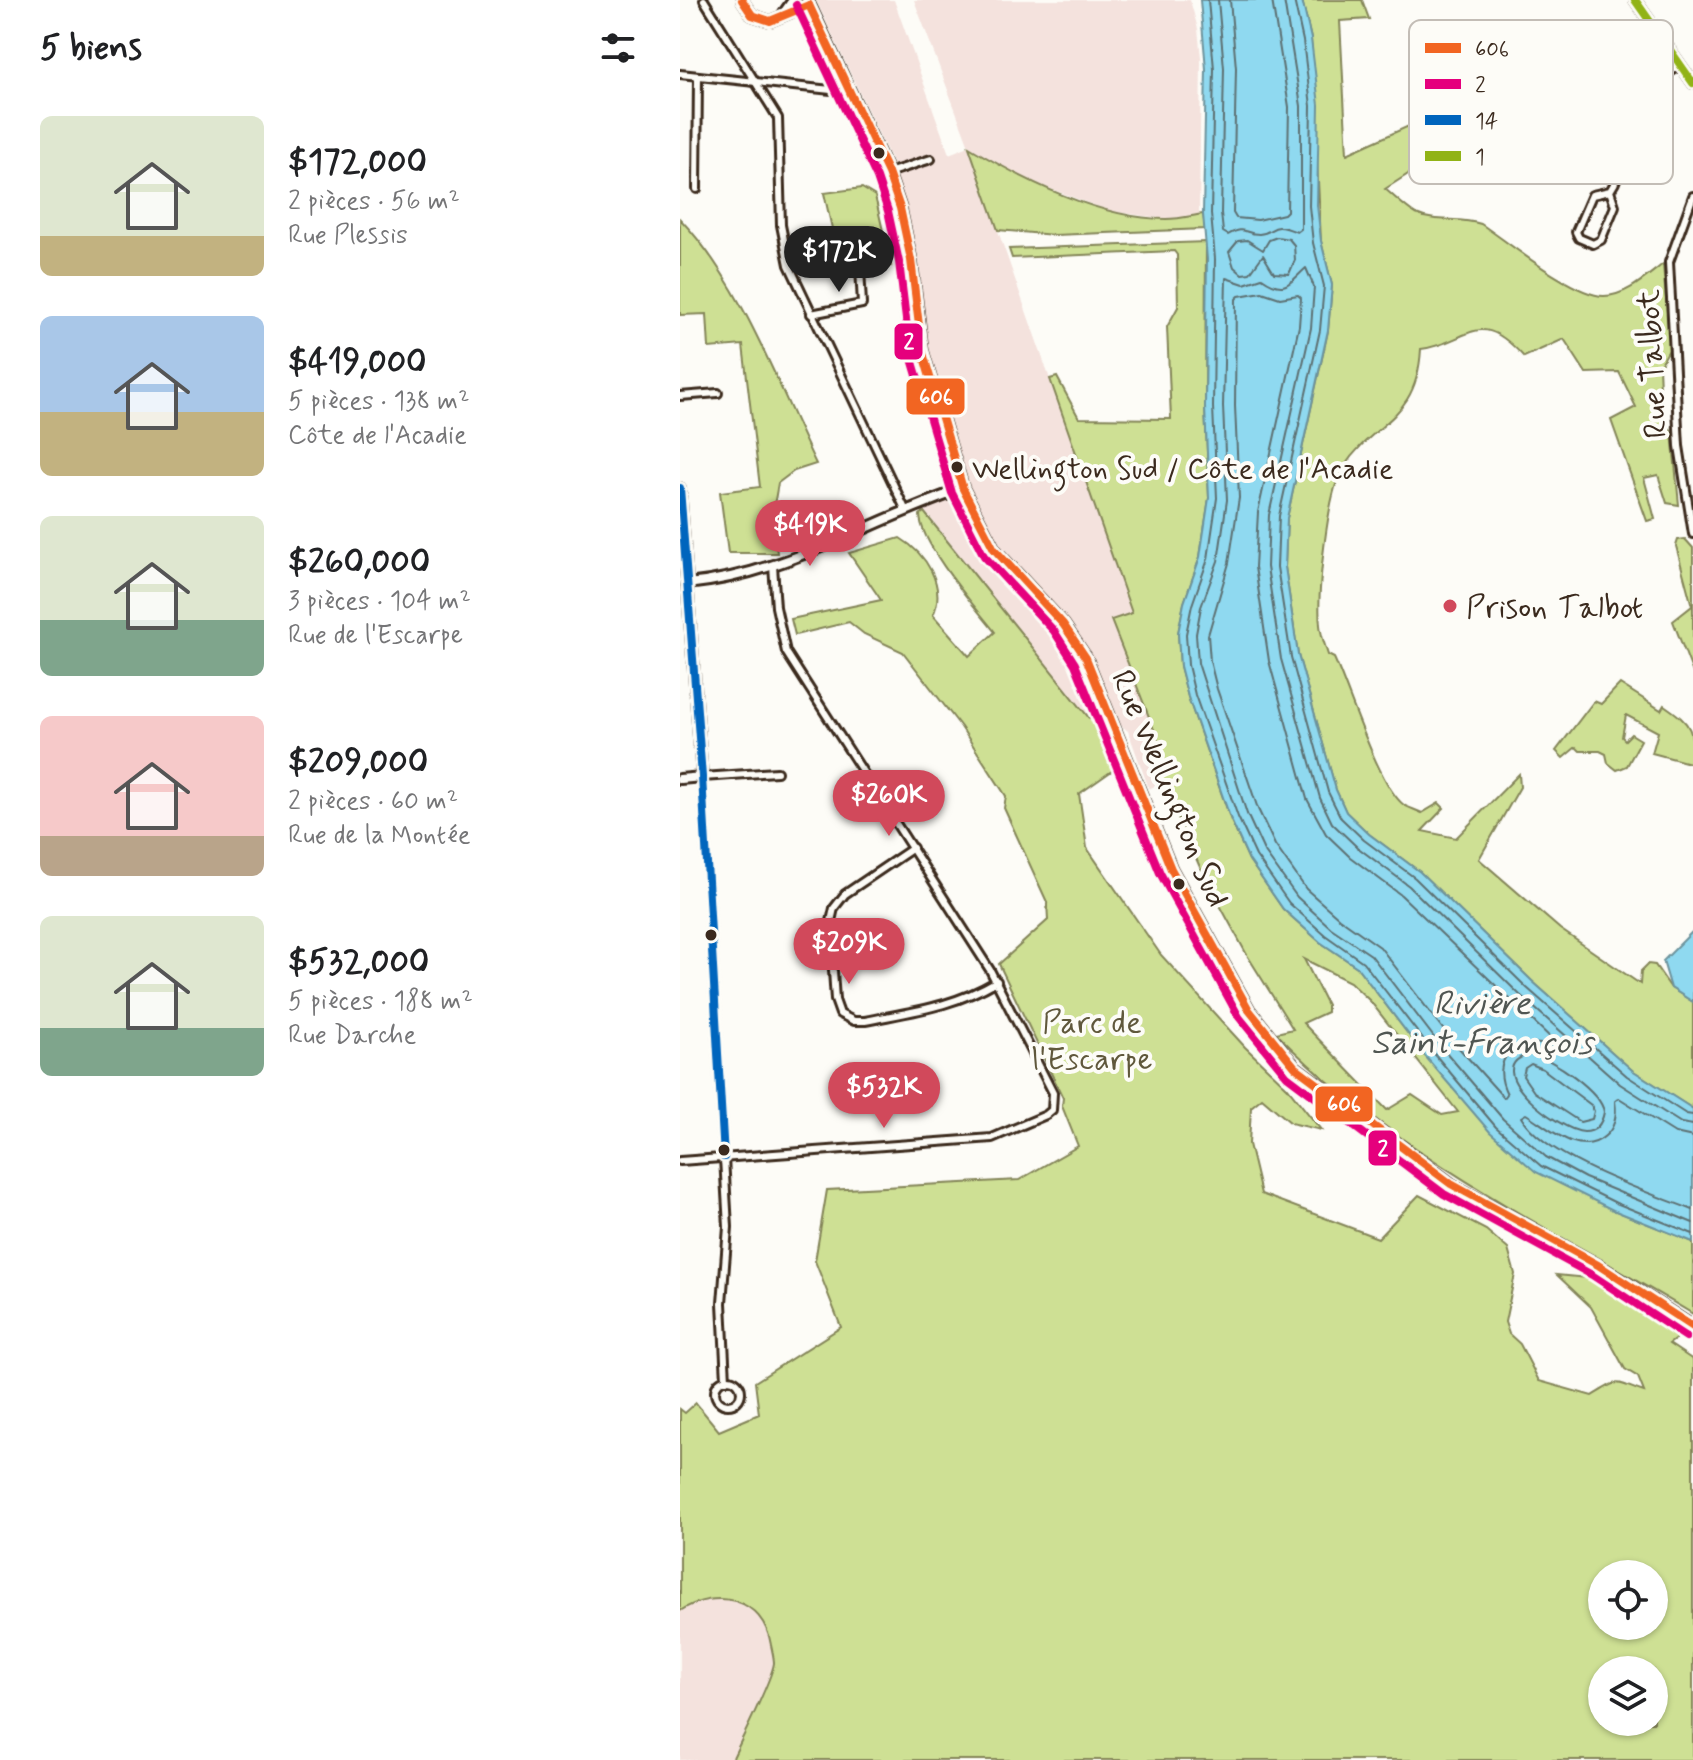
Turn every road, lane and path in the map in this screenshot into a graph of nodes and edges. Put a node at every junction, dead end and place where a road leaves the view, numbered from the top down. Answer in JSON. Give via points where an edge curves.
{"nodes":[{"id":1,"x":704,"y":0,"type":"edge"},
{"id":2,"x":793,"y":0,"type":"edge"},
{"id":3,"x":1635,"y":0,"type":"edge"},
{"id":4,"x":744,"y":2,"type":"edge"},
{"id":5,"x":808,"y":3,"type":"edge"},
{"id":6,"x":776,"y":20,"type":"junction"},
{"id":7,"x":1649,"y":20,"type":"edge"},
{"id":8,"x":1673,"y":56,"type":"edge"},
{"id":9,"x":1680,"y":66,"type":"junction"},
{"id":10,"x":1673,"y":70,"type":"edge"},
{"id":11,"x":680,"y":74,"type":"edge"},
{"id":12,"x":698,"y":76,"type":"junction"},
{"id":13,"x":754,"y":83,"type":"junction"},
{"id":14,"x":1693,"y":83,"type":"edge"},
{"id":15,"x":850,"y":92,"type":"junction"},
{"id":16,"x":931,"y":159,"type":"dead end"},
{"id":17,"x":888,"y":173,"type":"junction"},
{"id":18,"x":1615,"y":184,"type":"edge"},
{"id":19,"x":697,"y":189,"type":"dead end"},
{"id":20,"x":1610,"y":191,"type":"junction"},
{"id":21,"x":1693,"y":196,"type":"edge"},
{"id":22,"x":860,"y":268,"type":"dead end"},
{"id":23,"x":811,"y":314,"type":"junction"},
{"id":24,"x":718,"y":393,"type":"dead end"},
{"id":25,"x":680,"y":396,"type":"edge"},
{"id":26,"x":680,"y":488,"type":"edge"},
{"id":27,"x":963,"y":489,"type":"junction"},
{"id":28,"x":906,"y":511,"type":"junction"},
{"id":29,"x":1693,"y":534,"type":"edge"},
{"id":30,"x":773,"y":566,"type":"junction"},
{"id":31,"x":687,"y":584,"type":"junction"},
{"id":32,"x":777,"y":772,"type":"dead end"},
{"id":33,"x":702,"y":777,"type":"junction"},
{"id":34,"x":680,"y":779,"type":"edge"},
{"id":35,"x":913,"y":848,"type":"junction"},
{"id":36,"x":997,"y":981,"type":"junction"},
{"id":37,"x":724,"y":1157,"type":"junction"},
{"id":38,"x":680,"y":1161,"type":"edge"},
{"id":39,"x":1693,"y":1327,"type":"edge"},
{"id":40,"x":726,"y":1380,"type":"junction"}],
"edges":[{"from":1,"to":13,"type":"street"},
{"from":2,"to":6,"type":"street"},
{"from":3,"to":7,"type":"street"},
{"from":4,"to":6,"type":"street","via":[[758,19]]},
{"from":5,"to":6,"type":"street"},
{"from":5,"to":15,"type":"main road","name":"Rue Wellington Sud"},
{"from":8,"to":9,"type":"street"},
{"from":9,"to":10,"type":"street"},
{"from":9,"to":14,"type":"street"},
{"from":11,"to":12,"type":"street"},
{"from":12,"to":13,"type":"street"},
{"from":12,"to":19,"type":"street"},
{"from":13,"to":15,"type":"street"},
{"from":13,"to":23,"type":"street","via":[[778,118],[782,239]]},
{"from":15,"to":17,"type":"main road","name":"Rue Wellington Sud"},
{"from":16,"to":17,"type":"street"},
{"from":17,"to":27,"type":"main road","name":"Rue Wellington Sud","via":[[908,245],[922,350]]},
{"from":18,"to":20,"type":"street"},
{"from":20,"to":20,"type":"street","via":[[1592,195],[1576,232],[1579,238],[1593,244],[1601,240],[1615,206]]},
{"from":21,"to":29,"type":"street","name":"Rue Talbot","via":[[1669,262],[1679,446]]},
{"from":22,"to":23,"type":"street","via":[[862,304]]},
{"from":23,"to":28,"type":"street"},
{"from":24,"to":25,"type":"street"},
{"from":26,"to":31,"type":"street"},
{"from":27,"to":28,"type":"street"},
{"from":27,"to":39,"type":"main road","name":"Rue Wellington Sud","via":[[994,549],[1063,624],[1086,658],[1171,869],[1236,989],[1278,1049],[1320,1087],[1451,1184],[1598,1265]]},
{"from":28,"to":30,"type":"street"},
{"from":30,"to":31,"type":"street"},
{"from":30,"to":35,"type":"street","via":[[786,652]]},
{"from":31,"to":33,"type":"street"},
{"from":32,"to":33,"type":"street"},
{"from":33,"to":34,"type":"street"},
{"from":33,"to":37,"type":"street"},
{"from":35,"to":36,"type":"street"},
{"from":35,"to":36,"type":"street","via":[[845,894],[834,908],[830,926],[840,1014],[865,1021],[939,1006]]},
{"from":36,"to":37,"type":"street","via":[[1053,1093],[1046,1115],[992,1138]]},
{"from":37,"to":38,"type":"street"},
{"from":37,"to":40,"type":"street"},
{"from":40,"to":40,"type":"street","via":[[716,1387],[717,1399],[733,1404],[740,1389]]}]}
